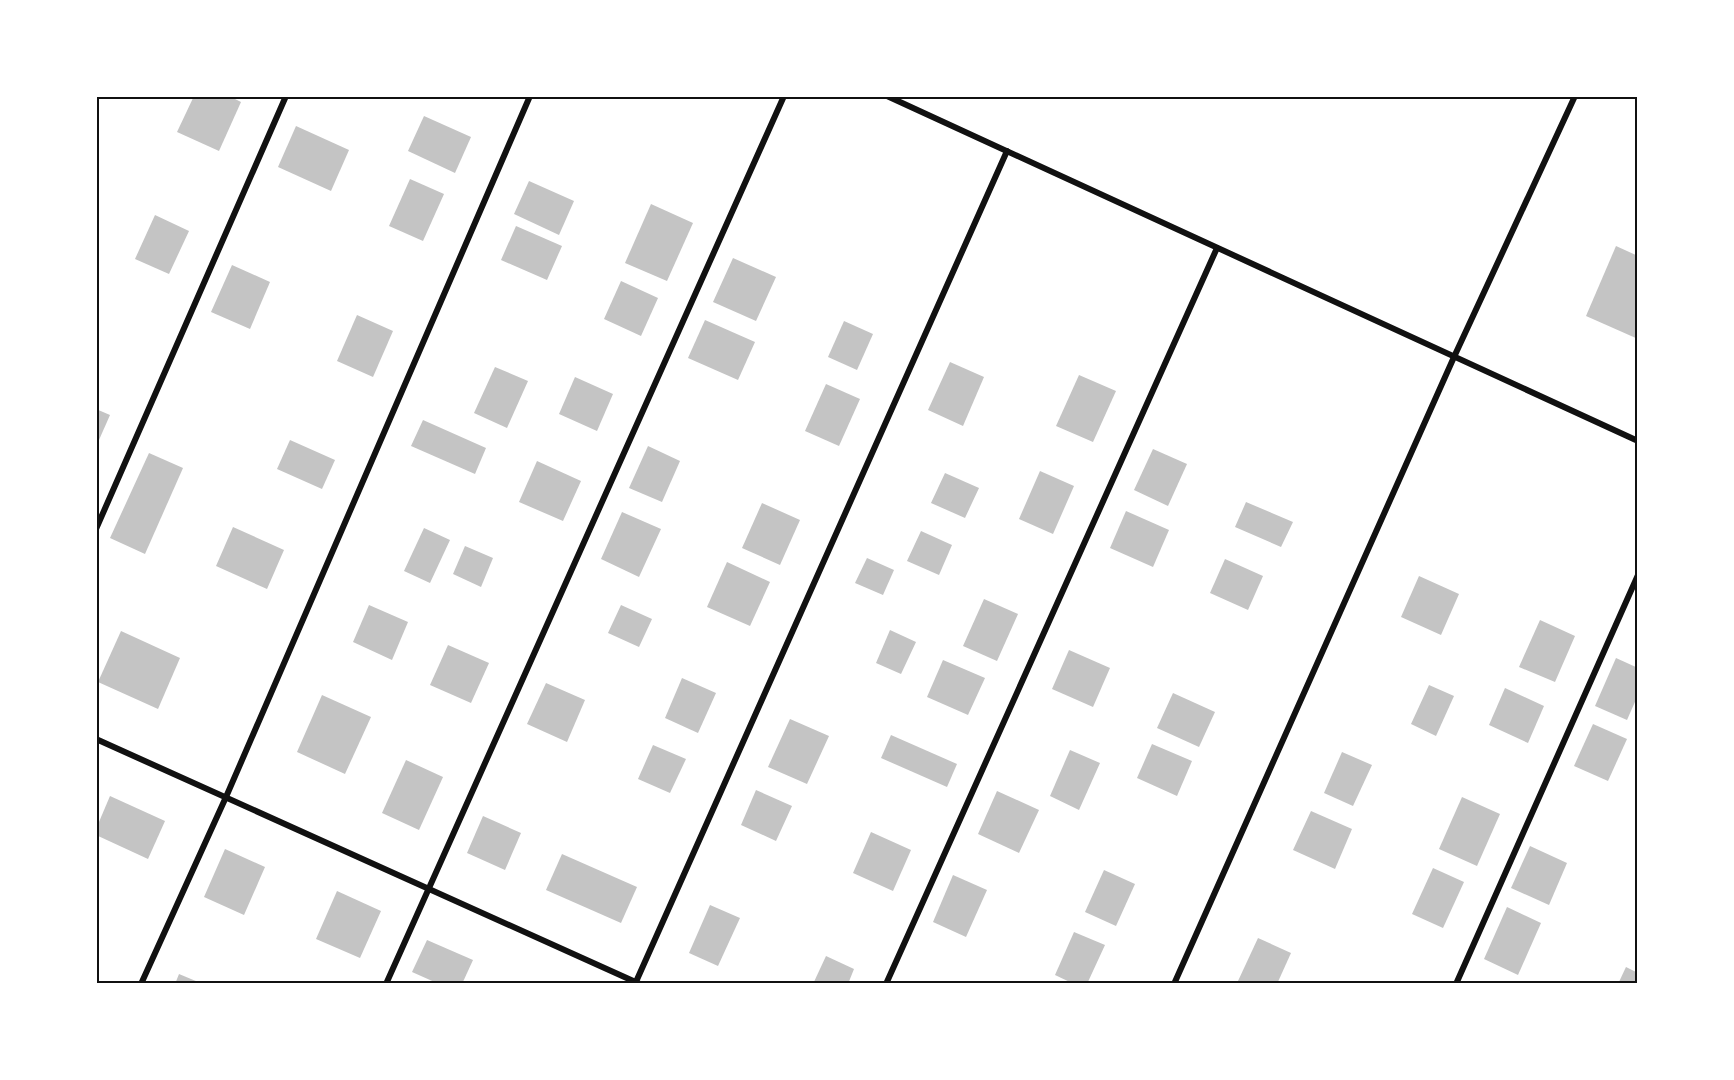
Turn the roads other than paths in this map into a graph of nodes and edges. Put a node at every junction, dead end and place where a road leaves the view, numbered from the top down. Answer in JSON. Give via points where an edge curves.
{"nodes":[{"id":1,"x":286,"y":96,"type":"edge"},
{"id":2,"x":530,"y":96,"type":"edge"},
{"id":3,"x":784,"y":96,"type":"edge"},
{"id":4,"x":887,"y":96,"type":"edge"},
{"id":5,"x":1575,"y":96,"type":"edge"},
{"id":6,"x":1007,"y":151,"type":"junction"},
{"id":7,"x":1217,"y":248,"type":"junction"},
{"id":8,"x":1454,"y":357,"type":"junction"},
{"id":9,"x":1638,"y":441,"type":"edge"},
{"id":10,"x":96,"y":529,"type":"edge"},
{"id":11,"x":1638,"y":575,"type":"edge"},
{"id":12,"x":96,"y":739,"type":"edge"},
{"id":13,"x":226,"y":796,"type":"junction"},
{"id":14,"x":429,"y":889,"type":"junction"},
{"id":15,"x":637,"y":983,"type":"edge"},
{"id":16,"x":141,"y":984,"type":"edge"},
{"id":17,"x":386,"y":984,"type":"edge"},
{"id":18,"x":886,"y":984,"type":"edge"},
{"id":19,"x":1174,"y":984,"type":"edge"},
{"id":20,"x":1455,"y":984,"type":"edge"}],
"edges":[{"from":1,"to":10,"type":"street"},
{"from":2,"to":13,"type":"street"},
{"from":3,"to":14,"type":"street"},
{"from":4,"to":6,"type":"street"},
{"from":5,"to":8,"type":"street"},
{"from":6,"to":7,"type":"street"},
{"from":6,"to":15,"type":"street"},
{"from":7,"to":8,"type":"street"},
{"from":7,"to":18,"type":"street"},
{"from":8,"to":9,"type":"street"},
{"from":8,"to":19,"type":"street"},
{"from":11,"to":20,"type":"street"},
{"from":12,"to":13,"type":"street"},
{"from":13,"to":14,"type":"street"},
{"from":13,"to":16,"type":"street"},
{"from":14,"to":15,"type":"street"},
{"from":14,"to":17,"type":"street"}]}
